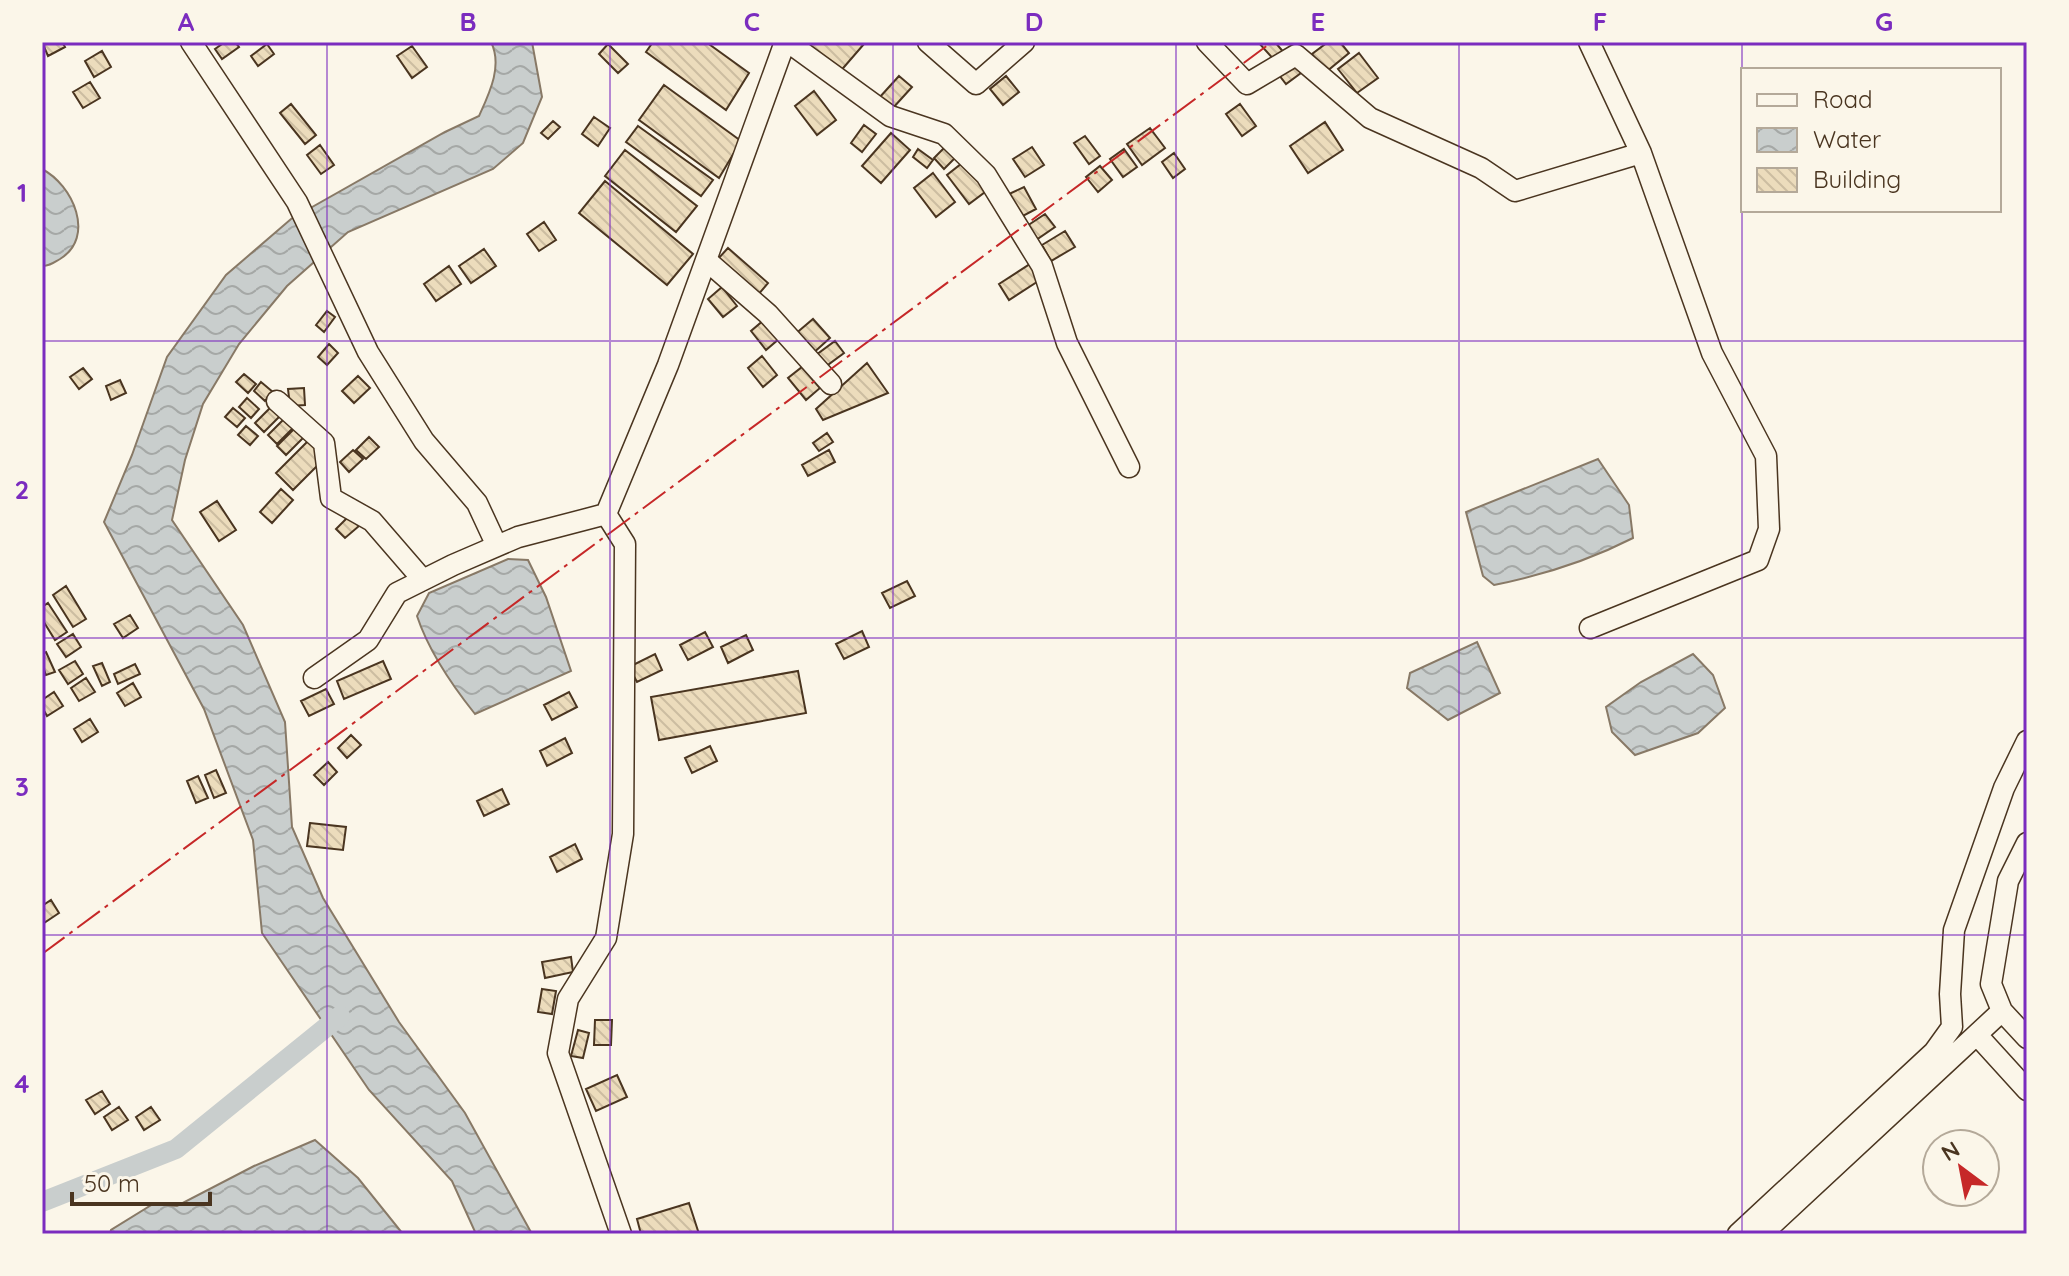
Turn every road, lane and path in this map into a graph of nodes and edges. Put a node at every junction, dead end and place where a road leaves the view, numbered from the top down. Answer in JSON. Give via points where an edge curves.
{"nodes":[{"id":1,"x":191,"y":42,"type":"edge"},
{"id":2,"x":787,"y":42,"type":"edge"},
{"id":3,"x":928,"y":42,"type":"edge"},
{"id":4,"x":1024,"y":42,"type":"edge"},
{"id":5,"x":1207,"y":42,"type":"edge"},
{"id":6,"x":1589,"y":42,"type":"edge"},
{"id":7,"x":1301,"y":48,"type":"edge"},
{"id":8,"x":1641,"y":153,"type":"junction"},
{"id":9,"x":706,"y":260,"type":"junction"},
{"id":10,"x":831,"y":384,"type":"dead end"},
{"id":11,"x":277,"y":401,"type":"dead end"},
{"id":12,"x":1129,"y":467,"type":"dead end"},
{"id":13,"x":606,"y":514,"type":"junction"},
{"id":14,"x":497,"y":546,"type":"junction"},
{"id":15,"x":423,"y":580,"type":"junction"},
{"id":16,"x":1590,"y":628,"type":"dead end"},
{"id":17,"x":314,"y":678,"type":"dead end"},
{"id":18,"x":2027,"y":741,"type":"edge"},
{"id":19,"x":2027,"y":843,"type":"edge"},
{"id":20,"x":2002,"y":1011,"type":"junction"},
{"id":21,"x":1977,"y":1035,"type":"junction"},
{"id":22,"x":2027,"y":1038,"type":"edge"},
{"id":23,"x":2027,"y":1090,"type":"edge"},
{"id":24,"x":621,"y":1234,"type":"edge"},
{"id":25,"x":1738,"y":1234,"type":"edge"},
{"id":26,"x":1762,"y":1234,"type":"edge"}],
"edges":[{"from":1,"to":14,"type":"street","via":[[297,202],[368,352],[424,441],[477,503]]},
{"from":2,"to":9,"type":"street"},
{"from":2,"to":12,"type":"street","via":[[890,116],[944,134],[986,175],[1042,266],[1067,343]]},
{"from":3,"to":4,"type":"street","via":[[976,84]]},
{"from":5,"to":7,"type":"street","via":[[1247,84]]},
{"from":6,"to":8,"type":"street"},
{"from":7,"to":8,"type":"street","via":[[1370,118],[1481,168],[1515,191]]},
{"from":8,"to":16,"type":"street","via":[[1712,353],[1766,456],[1769,529],[1758,560]]},
{"from":9,"to":10,"type":"street","via":[[768,314]]},
{"from":9,"to":13,"type":"street"},
{"from":11,"to":15,"type":"street","via":[[324,443],[331,498],[372,521]]},
{"from":13,"to":14,"type":"street"},
{"from":13,"to":24,"type":"street","via":[[625,544],[623,834],[606,938],[568,999],[558,1053]]},
{"from":14,"to":15,"type":"street"},
{"from":15,"to":17,"type":"street","via":[[397,593],[368,640]]},
{"from":18,"to":25,"type":"street","via":[[2004,788],[1954,930],[1952,1027],[1934,1052]]},
{"from":19,"to":20,"type":"street","via":[[2008,881],[1991,984]]},
{"from":20,"to":21,"type":"street"},
{"from":20,"to":22,"type":"street"},
{"from":21,"to":23,"type":"street"},
{"from":21,"to":26,"type":"street"}]}
